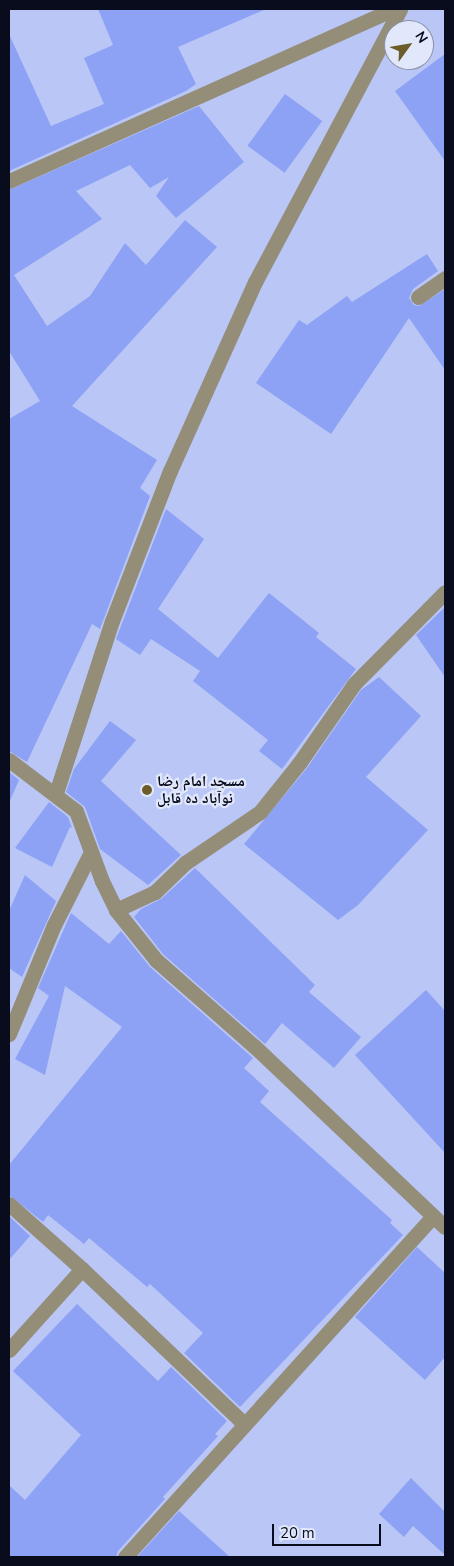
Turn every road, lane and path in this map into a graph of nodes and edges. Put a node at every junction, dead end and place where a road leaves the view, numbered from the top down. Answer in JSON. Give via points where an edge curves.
{"nodes":[{"id":1,"x":393,"y":9,"type":"edge"},
{"id":2,"x":400,"y":9,"type":"edge"},
{"id":3,"x":9,"y":181,"type":"edge"},
{"id":4,"x":445,"y":278,"type":"edge"},
{"id":5,"x":418,"y":297,"type":"dead end"},
{"id":6,"x":445,"y":592,"type":"edge"},
{"id":7,"x":9,"y":760,"type":"edge"},
{"id":8,"x":56,"y":793,"type":"junction"},
{"id":9,"x":91,"y":852,"type":"junction"},
{"id":10,"x":116,"y":910,"type":"junction"},
{"id":11,"x":9,"y":1034,"type":"edge"},
{"id":12,"x":9,"y":1204,"type":"edge"},
{"id":13,"x":432,"y":1217,"type":"junction"},
{"id":14,"x":445,"y":1227,"type":"edge"},
{"id":15,"x":82,"y":1269,"type":"junction"},
{"id":16,"x":9,"y":1350,"type":"edge"},
{"id":17,"x":244,"y":1424,"type":"junction"},
{"id":18,"x":126,"y":1557,"type":"edge"}],
"edges":[{"from":1,"to":3,"type":"street"},
{"from":2,"to":8,"type":"street","via":[[255,282],[170,471],[112,621]]},
{"from":4,"to":5,"type":"street"},
{"from":6,"to":10,"type":"street","via":[[354,684],[300,762],[260,812],[185,863],[154,892]]},
{"from":7,"to":8,"type":"street"},
{"from":8,"to":9,"type":"street","via":[[76,811]]},
{"from":9,"to":10,"type":"street"},
{"from":9,"to":11,"type":"street","via":[[54,925]]},
{"from":10,"to":13,"type":"street","via":[[156,960],[254,1046]]},
{"from":12,"to":15,"type":"street"},
{"from":13,"to":14,"type":"street"},
{"from":13,"to":17,"type":"street"},
{"from":15,"to":16,"type":"street"},
{"from":15,"to":17,"type":"street"},
{"from":17,"to":18,"type":"street"}]}
